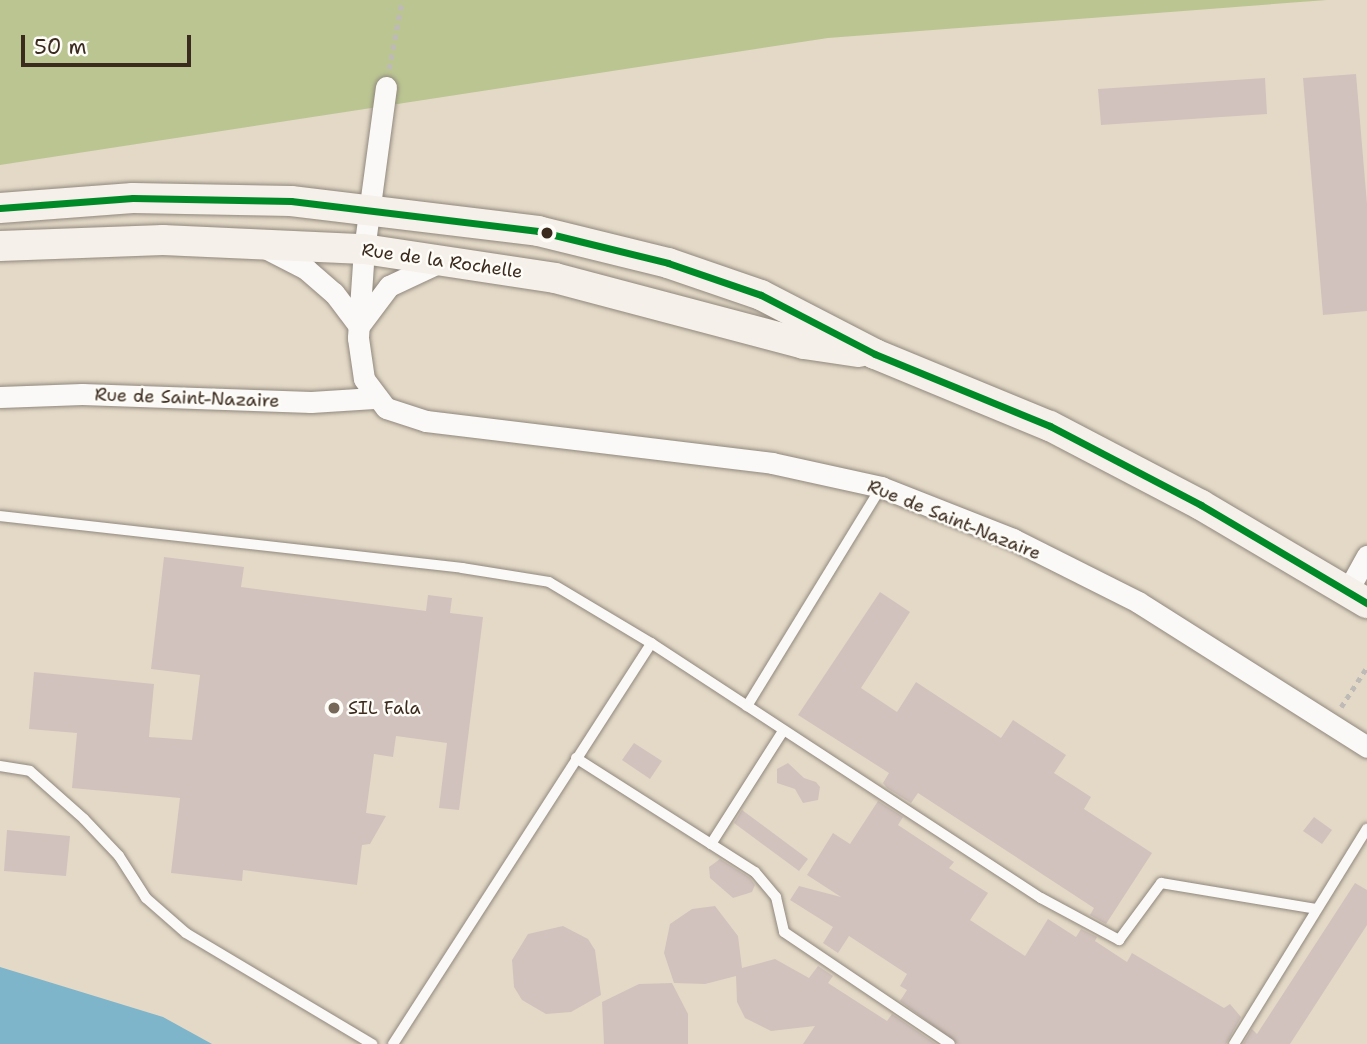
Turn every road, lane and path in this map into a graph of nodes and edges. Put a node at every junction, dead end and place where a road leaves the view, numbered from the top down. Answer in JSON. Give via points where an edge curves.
{"nodes":[{"id":1,"x":402,"y":0,"type":"edge"},
{"id":2,"x":386,"y":88,"type":"joint"},
{"id":3,"x":370,"y":207,"type":"junction"},
{"id":4,"x":0,"y":208,"type":"edge"},
{"id":5,"x":256,"y":243,"type":"junction"},
{"id":6,"x":0,"y":246,"type":"edge"},
{"id":7,"x":364,"y":249,"type":"junction"},
{"id":8,"x":446,"y":261,"type":"junction"},
{"id":9,"x":359,"y":326,"type":"junction"},
{"id":10,"x":875,"y":354,"type":"junction"},
{"id":11,"x":0,"y":397,"type":"edge"},
{"id":12,"x":374,"y":398,"type":"junction"},
{"id":13,"x":881,"y":487,"type":"junction"},
{"id":14,"x":0,"y":516,"type":"edge"},
{"id":15,"x":1367,"y":556,"type":"edge"},
{"id":16,"x":1357,"y":597,"type":"edge"},
{"id":17,"x":651,"y":643,"type":"junction"},
{"id":18,"x":1366,"y":670,"type":"edge"},
{"id":19,"x":747,"y":706,"type":"junction"},
{"id":20,"x":1330,"y":724,"type":"junction"},
{"id":21,"x":783,"y":731,"type":"junction"},
{"id":22,"x":1367,"y":747,"type":"edge"},
{"id":23,"x":576,"y":758,"type":"junction"},
{"id":24,"x":0,"y":766,"type":"edge"},
{"id":25,"x":1367,"y":829,"type":"edge"},
{"id":26,"x":710,"y":844,"type":"junction"},
{"id":27,"x":1317,"y":909,"type":"junction"},
{"id":28,"x":372,"y":1044,"type":"edge"},
{"id":29,"x":393,"y":1044,"type":"edge"},
{"id":30,"x":950,"y":1044,"type":"edge"},
{"id":31,"x":1234,"y":1044,"type":"edge"}],
"edges":[{"from":1,"to":2,"type":"path"},
{"from":2,"to":3,"type":"street"},
{"from":3,"to":4,"type":"main road","name":"Rue de la Rochelle","via":[[212,197]]},
{"from":3,"to":7,"type":"street"},
{"from":3,"to":10,"type":"main road","name":"Rue de la Rochelle","via":[[538,231],[668,263],[761,295]]},
{"from":5,"to":6,"type":"main road","name":"Rue de la Rochelle","via":[[163,240]]},
{"from":5,"to":7,"type":"main road","name":"Rue de la Rochelle"},
{"from":5,"to":9,"type":"street","via":[[306,269],[334,293]]},
{"from":7,"to":8,"type":"main road","name":"Rue de la Rochelle"},
{"from":7,"to":9,"type":"street"},
{"from":8,"to":9,"type":"street","via":[[414,271],[389,286]]},
{"from":8,"to":10,"type":"main road","name":"Rue de la Rochelle","via":[[555,278],[804,344]]},
{"from":9,"to":12,"type":"street","via":[[359,357]]},
{"from":10,"to":16,"type":"main road","name":"Rue de la Rochelle","via":[[1050,426],[1201,505]]},
{"from":11,"to":12,"type":"street","name":"Rue de Saint-Nazaire","via":[[82,394],[311,402]]},
{"from":12,"to":13,"type":"street","name":"Rue de Saint-Nazaire","via":[[399,415],[426,421],[772,463]]},
{"from":13,"to":19,"type":"lane"},
{"from":13,"to":20,"type":"street","name":"Rue de Saint-Nazaire","via":[[1013,539],[1138,602]]},
{"from":14,"to":17,"type":"lane","via":[[448,566],[549,582]]},
{"from":15,"to":16,"type":"street"},
{"from":17,"to":19,"type":"lane"},
{"from":17,"to":23,"type":"lane"},
{"from":18,"to":20,"type":"path"},
{"from":19,"to":21,"type":"lane"},
{"from":20,"to":22,"type":"street","name":"Rue de Saint-Nazaire"},
{"from":21,"to":26,"type":"lane"},
{"from":21,"to":27,"type":"lane","via":[[1041,898],[1119,940],[1161,883]]},
{"from":23,"to":26,"type":"lane"},
{"from":23,"to":29,"type":"lane"},
{"from":24,"to":28,"type":"lane","via":[[30,771],[84,819],[119,856],[146,898],[186,933]]},
{"from":25,"to":27,"type":"lane"},
{"from":26,"to":30,"type":"lane","via":[[755,872],[776,897],[784,932]]},
{"from":27,"to":31,"type":"lane"}]}
